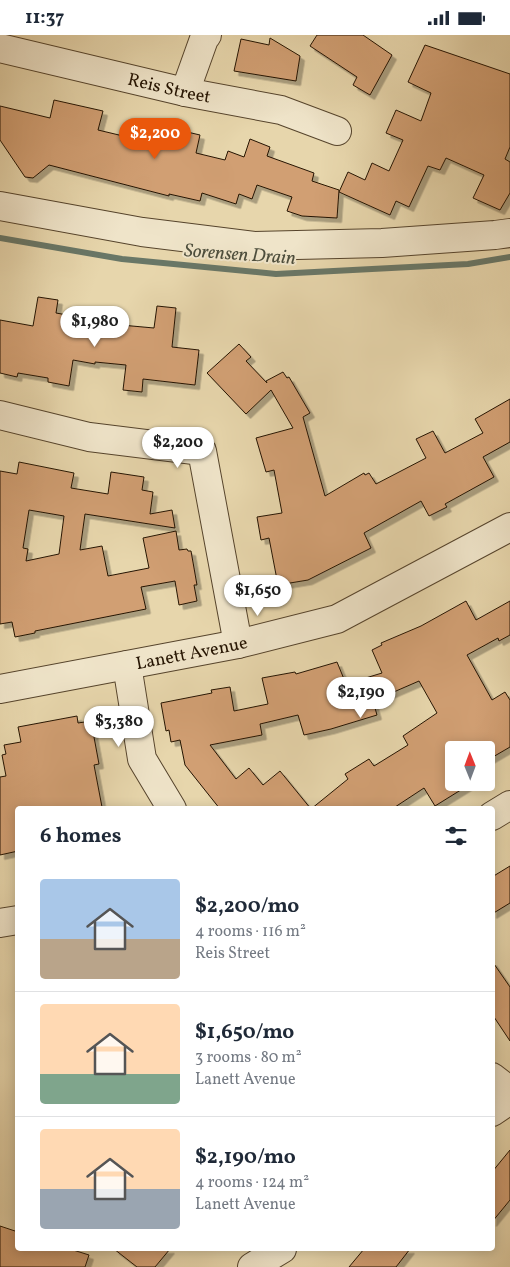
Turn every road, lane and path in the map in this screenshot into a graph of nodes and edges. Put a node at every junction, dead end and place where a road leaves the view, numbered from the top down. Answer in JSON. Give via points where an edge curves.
{"nodes":[{"id":1,"x":208,"y":35,"type":"edge"},
{"id":2,"x":0,"y":48,"type":"edge"},
{"id":3,"x":185,"y":92,"type":"junction"},
{"id":4,"x":337,"y":131,"type":"dead end"},
{"id":5,"x":0,"y":206,"type":"edge"},
{"id":6,"x":510,"y":233,"type":"edge"},
{"id":7,"x":0,"y":415,"type":"edge"},
{"id":8,"x":510,"y":527,"type":"edge"},
{"id":9,"x":238,"y":644,"type":"junction"},
{"id":10,"x":127,"y":665,"type":"junction"},
{"id":11,"x":0,"y":689,"type":"edge"},
{"id":12,"x":510,"y":805,"type":"edge"},
{"id":13,"x":170,"y":806,"type":"edge"},
{"id":14,"x":495,"y":814,"type":"edge"},
{"id":15,"x":15,"y":920,"type":"edge"},
{"id":16,"x":0,"y":923,"type":"edge"},
{"id":17,"x":495,"y":1079,"type":"edge"},
{"id":18,"x":510,"y":1091,"type":"edge"},
{"id":19,"x":510,"y":1100,"type":"edge"},
{"id":20,"x":495,"y":1110,"type":"edge"},
{"id":21,"x":278,"y":1251,"type":"edge"},
{"id":22,"x":252,"y":1267,"type":"edge"}],
"edges":[{"from":1,"to":3,"type":"street"},
{"from":2,"to":3,"type":"street","name":"Reis Street"},
{"from":3,"to":4,"type":"street","name":"Reis Street","via":[[281,110]]},
{"from":5,"to":6,"type":"street","via":[[142,232],[254,246],[382,243]]},
{"from":7,"to":9,"type":"street","via":[[89,437],[202,451]]},
{"from":8,"to":9,"type":"street","name":"Lanett Avenue","via":[[337,619]]},
{"from":9,"to":10,"type":"street","name":"Lanett Avenue"},
{"from":10,"to":11,"type":"street","name":"Lanett Avenue"},
{"from":10,"to":13,"type":"street","via":[[142,759]]},
{"from":12,"to":14,"type":"street"},
{"from":15,"to":16,"type":"street"},
{"from":17,"to":18,"type":"street"},
{"from":19,"to":20,"type":"street"},
{"from":21,"to":22,"type":"street"}]}
